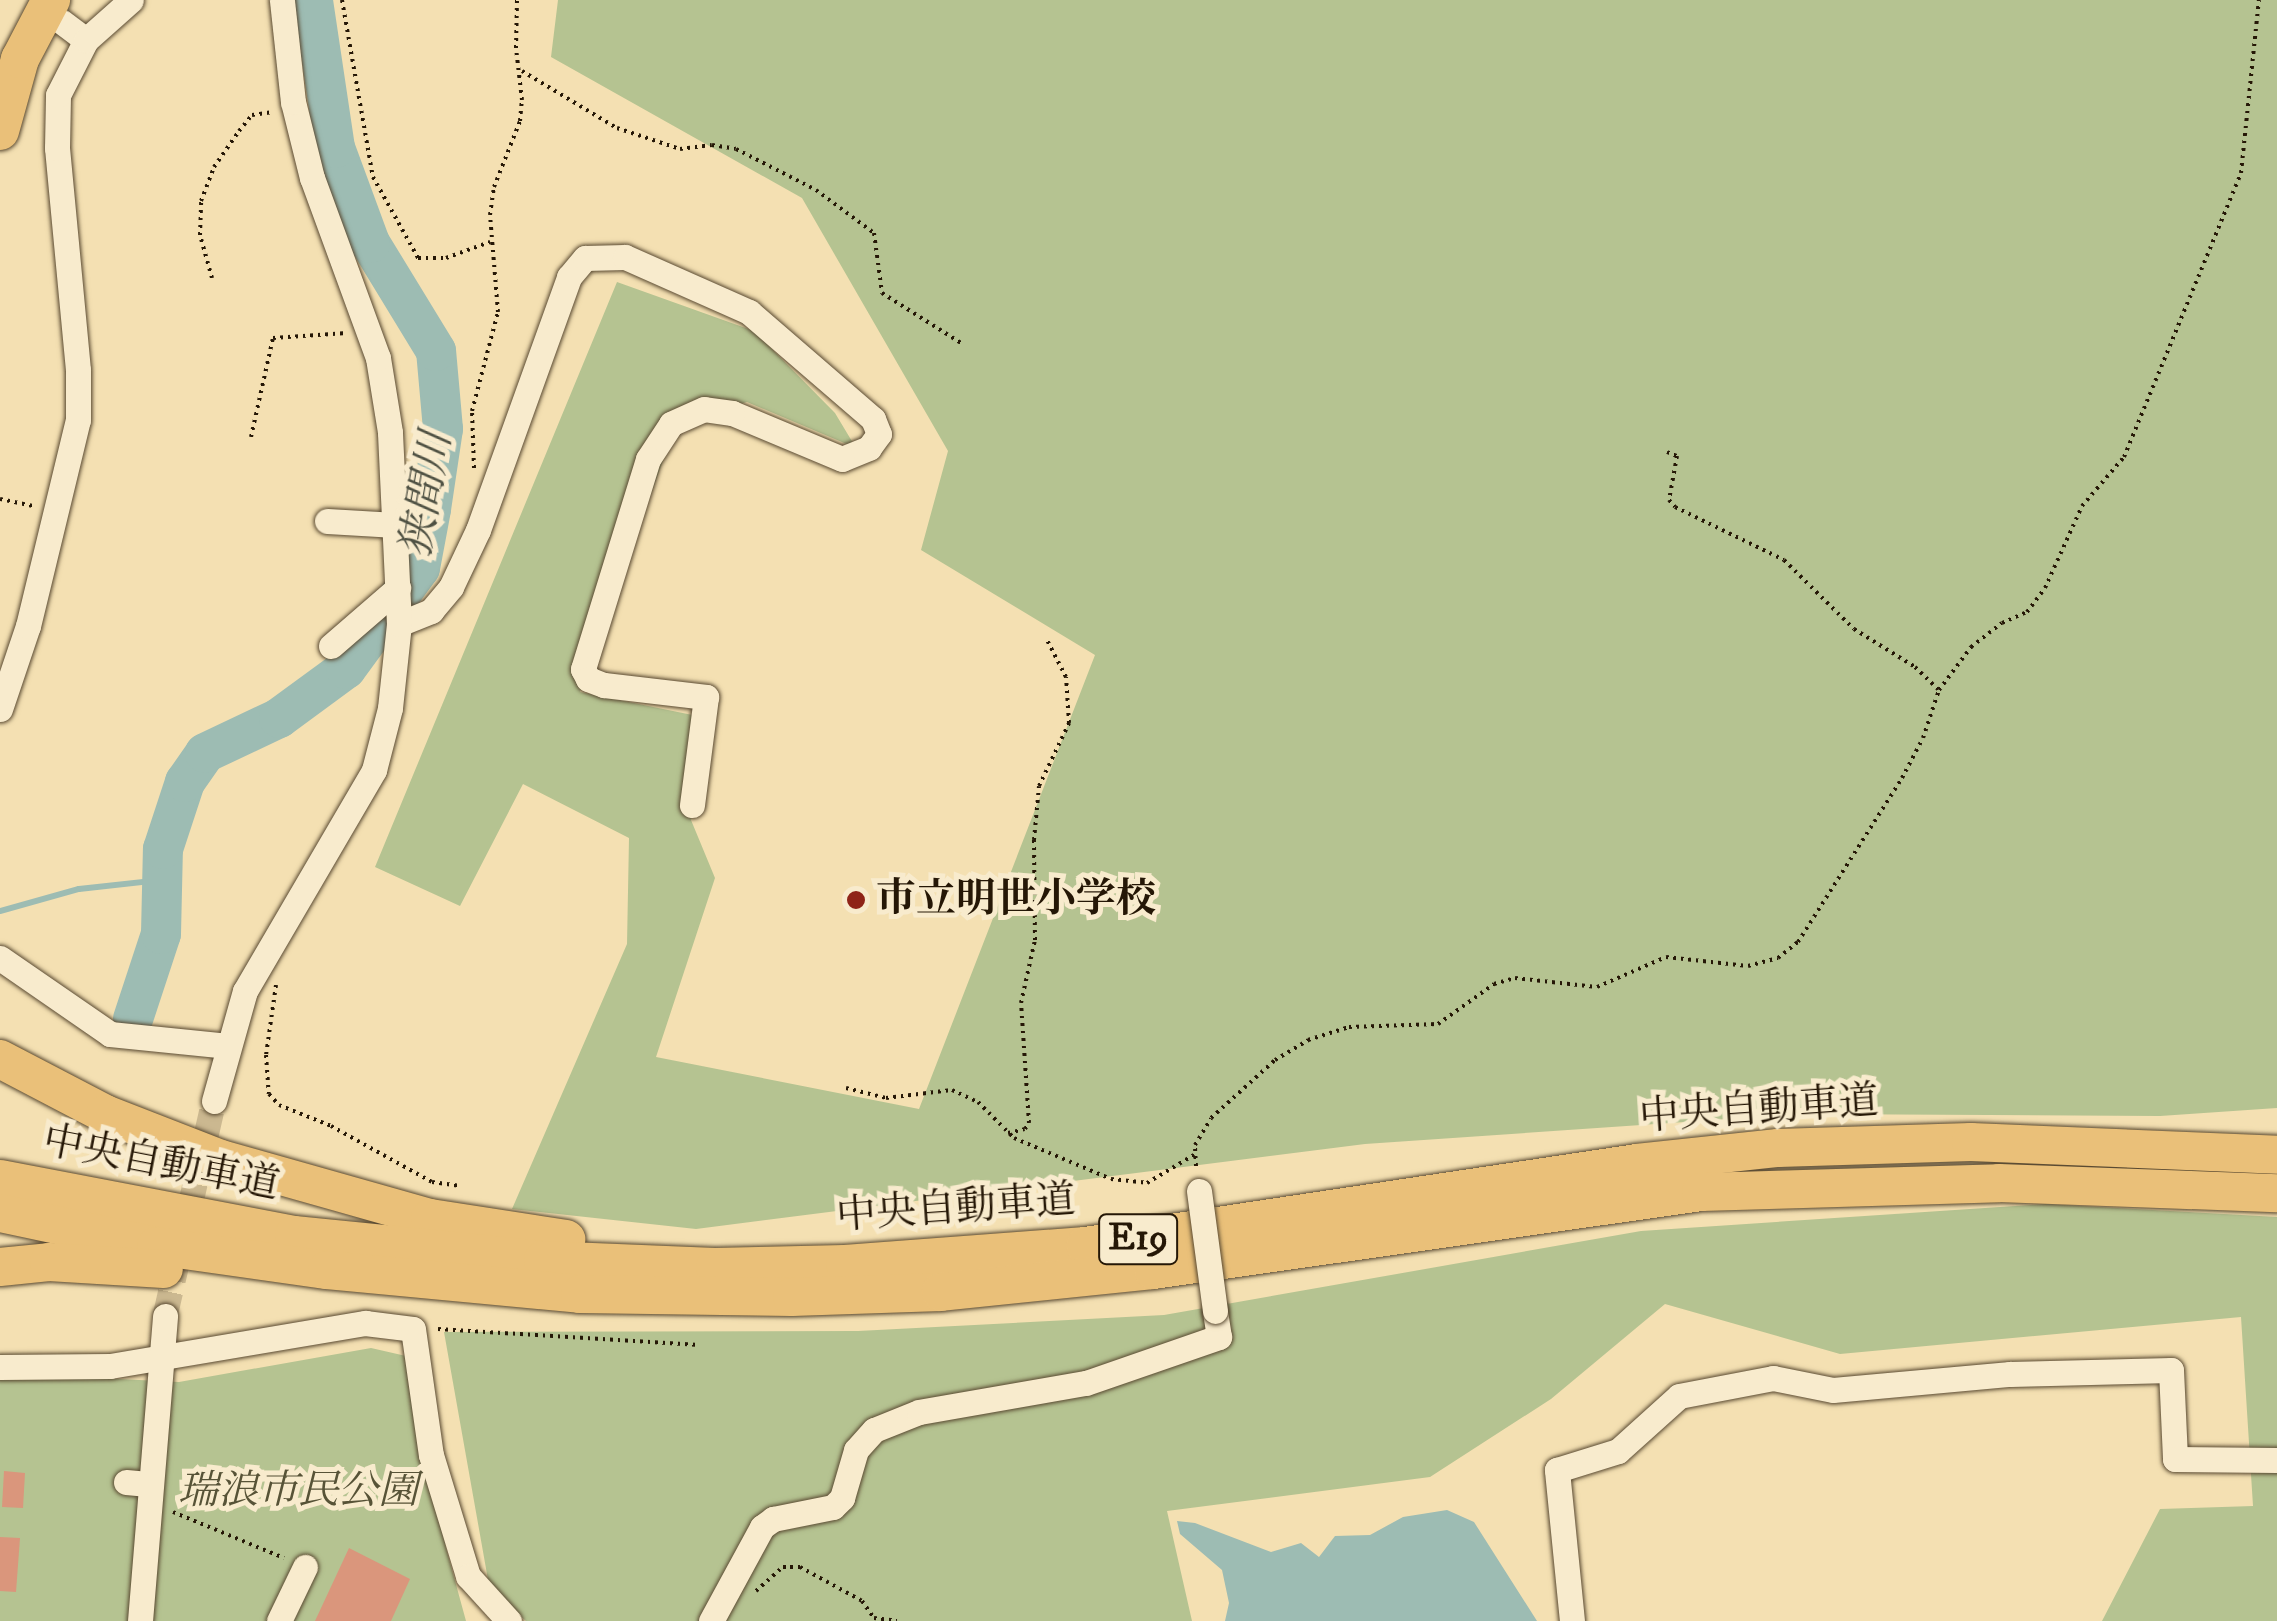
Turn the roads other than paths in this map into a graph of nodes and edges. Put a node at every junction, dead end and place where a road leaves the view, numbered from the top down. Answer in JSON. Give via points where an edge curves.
{"nodes":[{"id":1,"x":131,"y":0,"type":"edge"},
{"id":2,"x":282,"y":0,"type":"edge"},
{"id":3,"x":56,"y":11,"type":"edge"},
{"id":4,"x":86,"y":40,"type":"junction"},
{"id":5,"x":0,"y":130,"type":"edge"},
{"id":6,"x":327,"y":521,"type":"dead end"},
{"id":7,"x":396,"y":532,"type":"junction"},
{"id":8,"x":398,"y":588,"type":"junction"},
{"id":9,"x":400,"y":624,"type":"junction"},
{"id":10,"x":331,"y":646,"type":"dead end"},
{"id":11,"x":0,"y":709,"type":"edge"},
{"id":12,"x":692,"y":805,"type":"dead end"},
{"id":13,"x":0,"y":958,"type":"edge"},
{"id":14,"x":228,"y":1046,"type":"junction"},
{"id":15,"x":0,"y":1059,"type":"edge"},
{"id":16,"x":214,"y":1101,"type":"tunnel mouth"},
{"id":17,"x":2277,"y":1155,"type":"edge"},
{"id":18,"x":0,"y":1180,"type":"edge"},
{"id":19,"x":1199,"y":1191,"type":"road end"},
{"id":20,"x":2277,"y":1194,"type":"edge"},
{"id":21,"x":0,"y":1213,"type":"edge"},
{"id":22,"x":975,"y":1255,"type":"junction"},
{"id":23,"x":0,"y":1266,"type":"edge"},
{"id":24,"x":580,"y":1294,"type":"junction"},
{"id":25,"x":165,"y":1316,"type":"tunnel mouth"},
{"id":26,"x":161,"y":1355,"type":"junction"},
{"id":27,"x":0,"y":1367,"type":"edge"},
{"id":28,"x":2277,"y":1460,"type":"edge"},
{"id":29,"x":305,"y":1566,"type":"road end"},
{"id":30,"x":140,"y":1621,"type":"edge"},
{"id":31,"x":280,"y":1621,"type":"edge"},
{"id":32,"x":508,"y":1621,"type":"edge"},
{"id":33,"x":710,"y":1621,"type":"edge"},
{"id":34,"x":1572,"y":1621,"type":"edge"}],
"edges":[{"from":1,"to":4,"type":"street"},
{"from":2,"to":7,"type":"street","via":[[295,110],[312,178],[378,358]]},
{"from":3,"to":4,"type":"street"},
{"from":3,"to":5,"type":"highway","via":[[20,60]]},
{"from":4,"to":11,"type":"street","via":[[58,96],[78,420],[28,626]]},
{"from":6,"to":7,"type":"street"},
{"from":7,"to":8,"type":"street"},
{"from":8,"to":9,"type":"street"},
{"from":8,"to":10,"type":"street"},
{"from":9,"to":12,"type":"street","via":[[430,612],[452,587],[570,278],[585,258],[624,257],[749,312],[874,419],[879,434],[869,448],[842,459],[732,413],[704,408],[671,424],[648,459],[583,669],[604,685],[706,697]]},
{"from":9,"to":14,"type":"street","via":[[374,770],[245,991]]},
{"from":13,"to":14,"type":"street","via":[[110,1034]]},
{"from":14,"to":16,"type":"street"},
{"from":15,"to":22,"type":"highway","via":[[105,1114],[220,1159],[430,1218],[620,1241],[773,1248],[952,1242]]},
{"from":17,"to":22,"type":"highway","name":"中央自動車道","number":"E19","via":[[1971,1142],[1778,1148],[1104,1243]]},
{"from":18,"to":22,"type":"highway","name":"中央自動車道","number":"E19","via":[[294,1234],[543,1260],[715,1267]]},
{"from":19,"to":33,"type":"street","bridge":true,"via":[[1218,1338],[1086,1383],[919,1412],[874,1430],[856,1450],[833,1507],[762,1527]]},
{"from":20,"to":24,"type":"highway","name":"中央自動車道","number":"E19","via":[[2000,1183],[1701,1192],[1362,1243],[960,1290]]},
{"from":21,"to":24,"type":"highway","name":"中央自動車道","number":"E19","via":[[156,1246],[326,1270]]},
{"from":23,"to":24,"type":"highway","via":[[146,1266],[458,1302]]},
{"from":25,"to":26,"type":"street"},
{"from":26,"to":27,"type":"street","via":[[110,1366]]},
{"from":26,"to":30,"type":"street","via":[[139,1483]]},
{"from":26,"to":32,"type":"street","via":[[366,1323],[413,1329],[431,1455],[468,1576]]},
{"from":28,"to":34,"type":"street","via":[[2175,1459],[2171,1370],[2010,1374],[1834,1390],[1773,1378],[1678,1396],[1618,1451],[1557,1470]]},
{"from":29,"to":31,"type":"street"}]}
